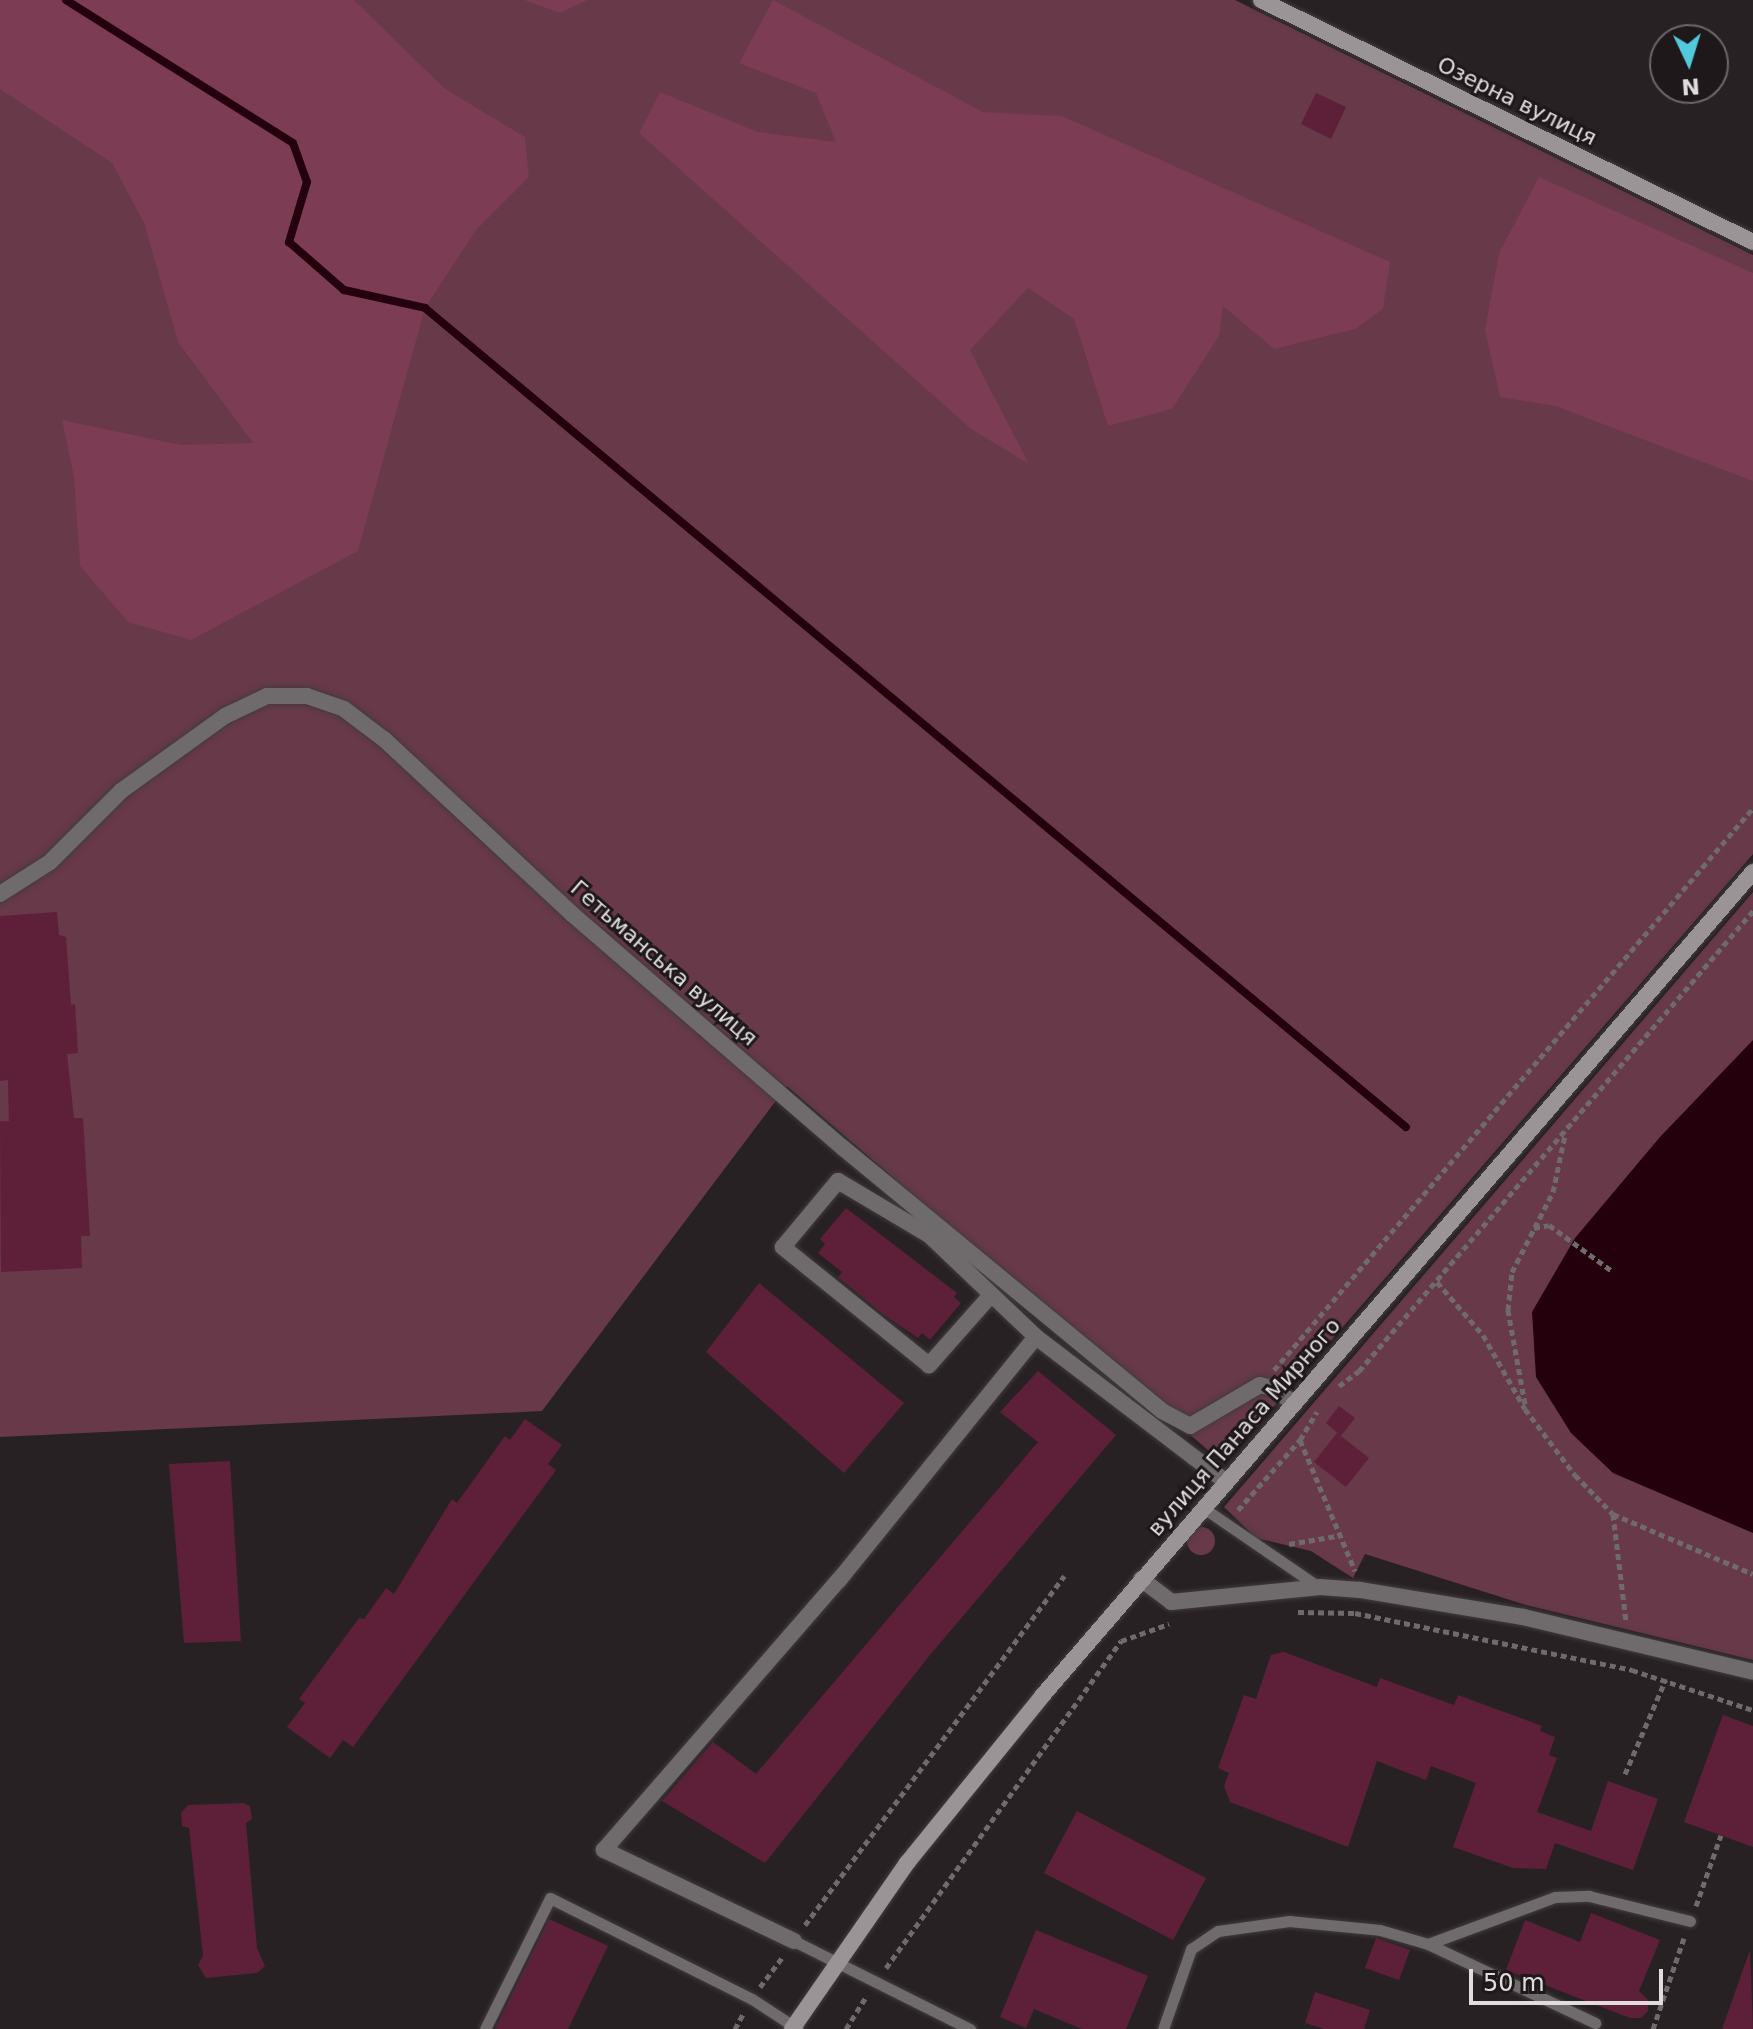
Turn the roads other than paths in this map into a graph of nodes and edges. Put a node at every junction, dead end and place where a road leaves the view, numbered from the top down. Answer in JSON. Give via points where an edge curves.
{"nodes":[{"id":1,"x":1261,"y":0,"type":"edge"},
{"id":2,"x":1753,"y":242,"type":"edge"},
{"id":3,"x":1753,"y":872,"type":"edge"},
{"id":4,"x":0,"y":894,"type":"edge"},
{"id":5,"x":991,"y":1295,"type":"junction"},
{"id":6,"x":1036,"y":1337,"type":"junction"},
{"id":7,"x":1294,"y":1404,"type":"junction"},
{"id":8,"x":1225,"y":1481,"type":"junction"},
{"id":9,"x":1202,"y":1507,"type":"junction"},
{"id":10,"x":1141,"y":1579,"type":"junction"},
{"id":11,"x":1320,"y":1587,"type":"junction"},
{"id":12,"x":1753,"y":1672,"type":"edge"},
{"id":13,"x":1690,"y":1921,"type":"dead end"},
{"id":14,"x":794,"y":1941,"type":"joint"},
{"id":15,"x":1428,"y":1944,"type":"junction"},
{"id":16,"x":835,"y":1962,"type":"junction"},
{"id":17,"x":1595,"y":2023,"type":"dead end"},
{"id":18,"x":795,"y":2028,"type":"edge"},
{"id":19,"x":485,"y":2029,"type":"edge"},
{"id":20,"x":970,"y":2029,"type":"edge"},
{"id":21,"x":1163,"y":2029,"type":"edge"}],
"edges":[{"from":1,"to":2,"type":"main road","name":"Озерна вулиця"},
{"from":3,"to":7,"type":"main road","name":"вулиця Панаса Мирного"},
{"from":4,"to":7,"type":"street","name":"Гетьманська вулиця","via":[[50,862],[121,791],[225,716],[267,696],[307,696],[344,709],[842,1147],[1162,1411],[1190,1426],[1260,1385]]},
{"from":5,"to":5,"type":"street","via":[[929,1235],[838,1181],[783,1247],[929,1365]]},
{"from":5,"to":6,"type":"street"},
{"from":6,"to":8,"type":"street"},
{"from":6,"to":14,"type":"street","via":[[839,1580],[604,1850]]},
{"from":7,"to":8,"type":"main road","name":"вулиця Панаса Мирного"},
{"from":8,"to":9,"type":"main road","name":"вулиця Панаса Мирного"},
{"from":9,"to":10,"type":"main road","name":"вулиця Панаса Мирного"},
{"from":9,"to":11,"type":"lane"},
{"from":10,"to":11,"type":"street","via":[[1171,1602]]},
{"from":10,"to":16,"type":"main road","name":"вулиця Панаса Мирного","via":[[907,1863]]},
{"from":11,"to":12,"type":"street","via":[[1523,1617]]},
{"from":13,"to":15,"type":"lane","via":[[1589,1896],[1555,1897]]},
{"from":14,"to":16,"type":"lane"},
{"from":15,"to":17,"type":"lane"},
{"from":15,"to":21,"type":"lane","via":[[1328,1923],[1289,1921],[1218,1931],[1191,1949]]},
{"from":16,"to":18,"type":"main road","name":"вулиця Панаса Мирного"},
{"from":16,"to":20,"type":"lane"},
{"from":18,"to":19,"type":"lane","via":[[752,1999],[550,1898]]}]}
